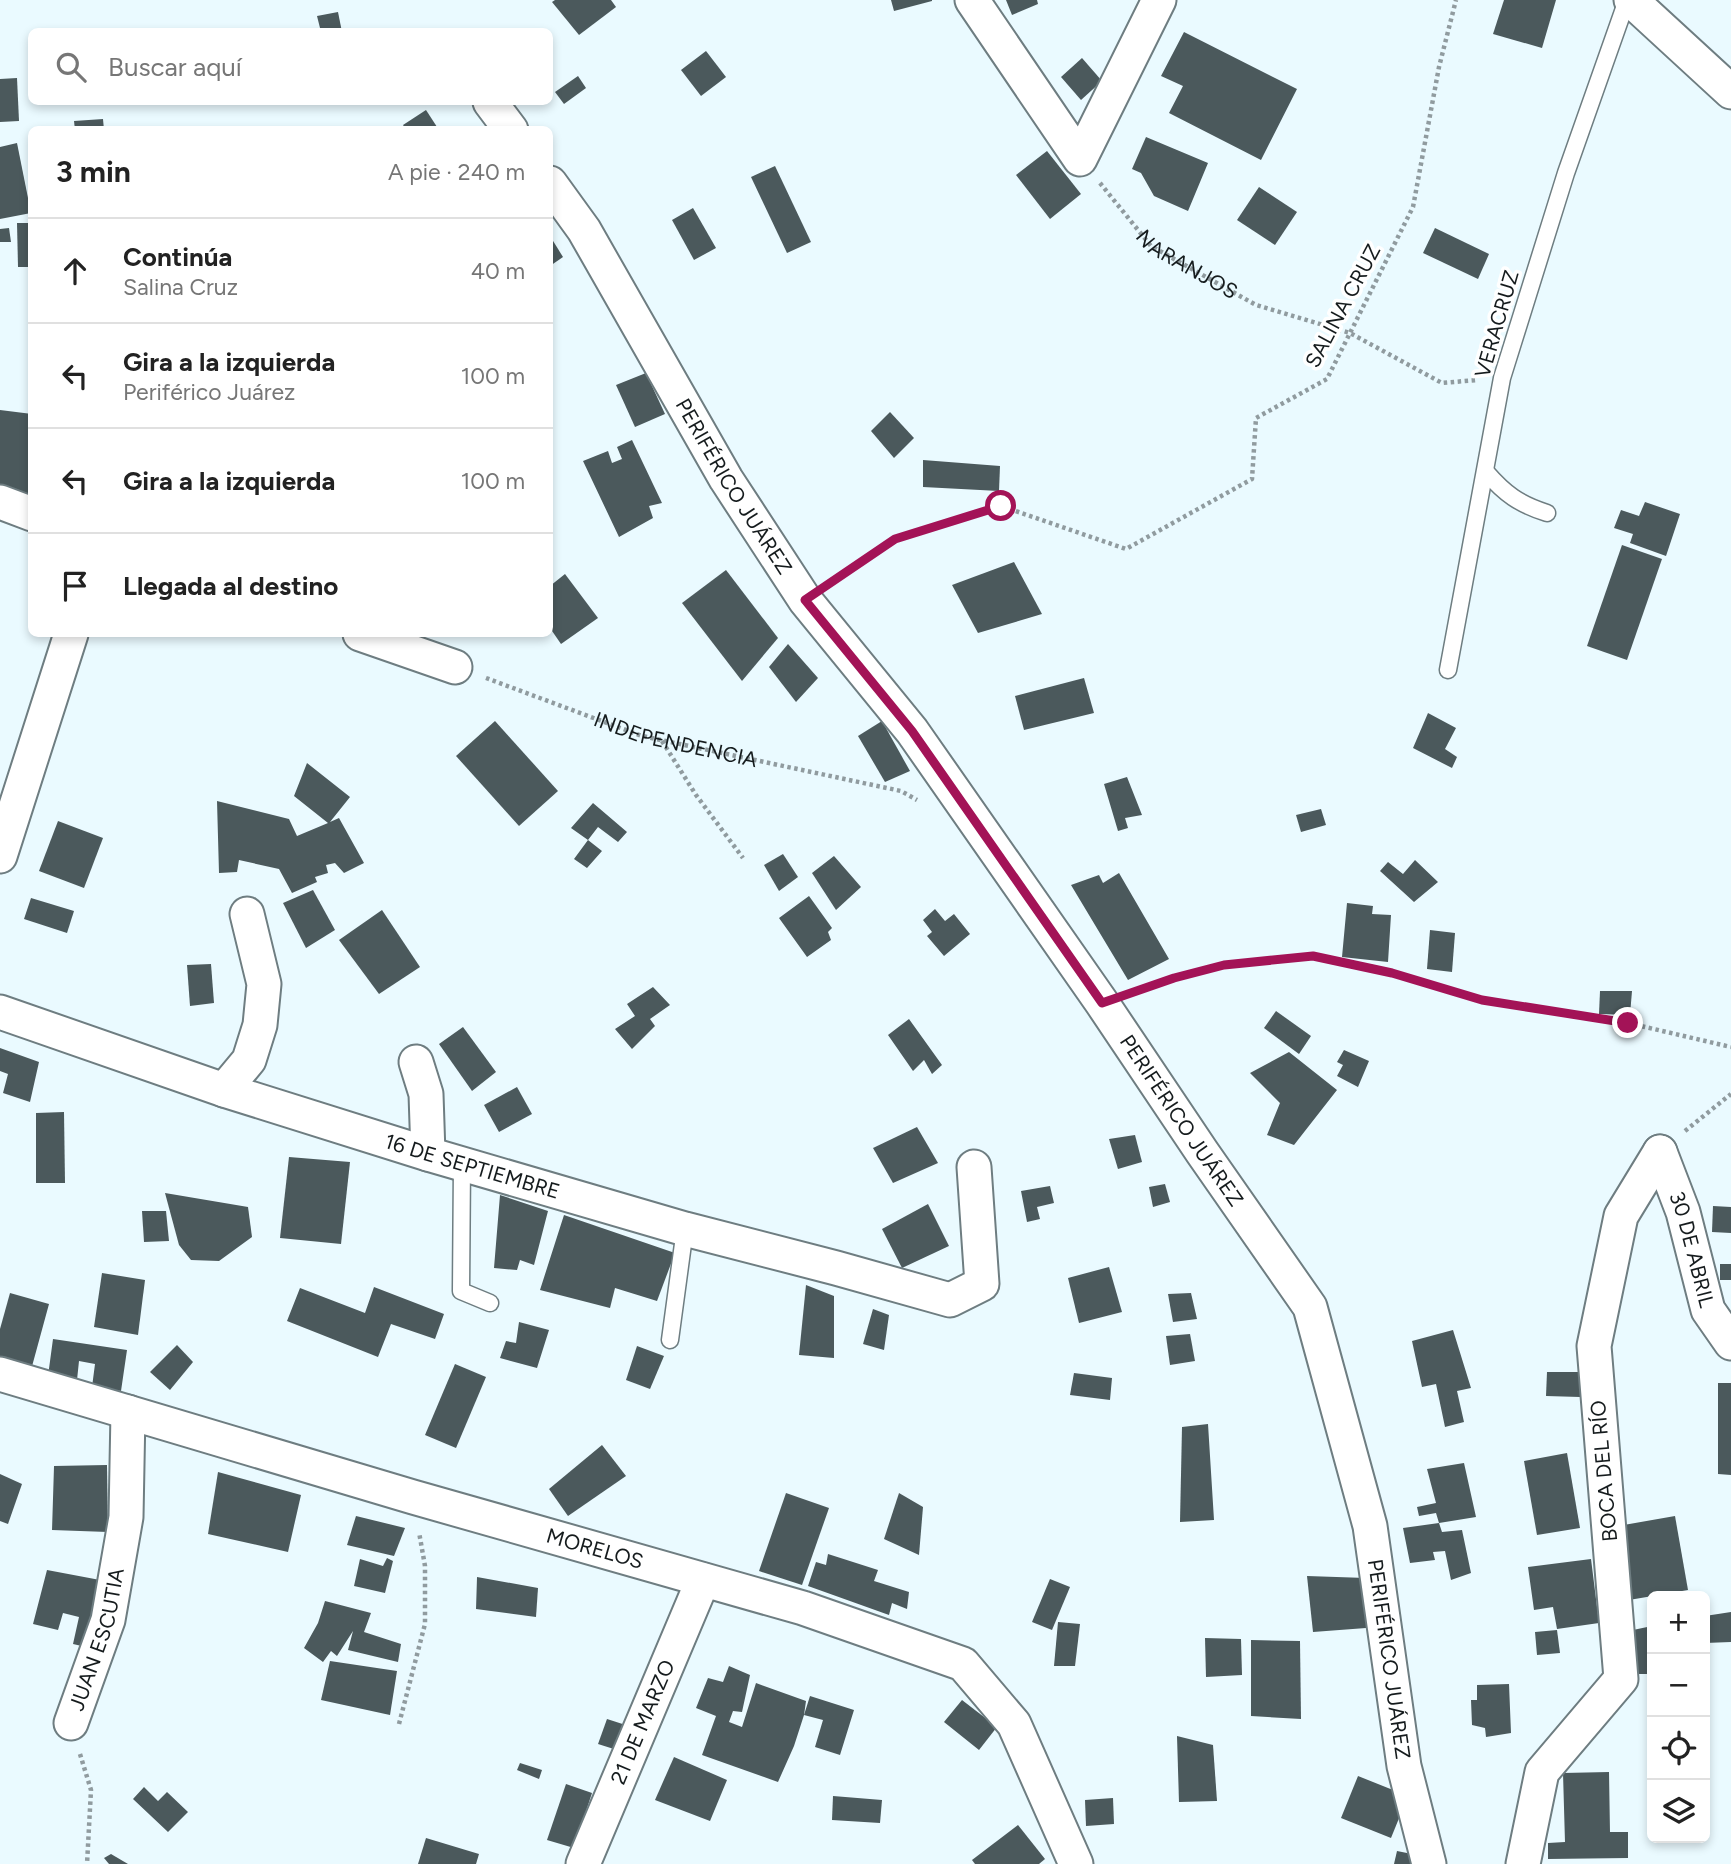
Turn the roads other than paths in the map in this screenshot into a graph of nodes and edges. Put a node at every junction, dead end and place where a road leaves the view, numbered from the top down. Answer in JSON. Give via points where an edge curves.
{"nodes":[{"id":1,"x":972,"y":0,"type":"edge"},
{"id":2,"x":1159,"y":0,"type":"edge"},
{"id":3,"x":1629,"y":0,"type":"edge"},
{"id":4,"x":1731,"y":92,"type":"edge"},
{"id":5,"x":492,"y":105,"type":"edge"},
{"id":6,"x":508,"y":126,"type":"edge"},
{"id":7,"x":553,"y":187,"type":"edge"},
{"id":8,"x":1486,"y":472,"type":"junction"},
{"id":9,"x":0,"y":502,"type":"edge"},
{"id":10,"x":28,"y":512,"type":"edge"},
{"id":11,"x":1547,"y":513,"type":"dead end"},
{"id":12,"x":70,"y":637,"type":"edge"},
{"id":13,"x":369,"y":637,"type":"edge"},
{"id":14,"x":455,"y":667,"type":"road end"},
{"id":15,"x":1448,"y":670,"type":"dead end"},
{"id":16,"x":0,"y":856,"type":"edge"},
{"id":17,"x":247,"y":914,"type":"dead end"},
{"id":18,"x":0,"y":1012,"type":"edge"},
{"id":19,"x":416,"y":1062,"type":"dead end"},
{"id":20,"x":224,"y":1090,"type":"junction"},
{"id":21,"x":1660,"y":1152,"type":"joint"},
{"id":22,"x":428,"y":1154,"type":"junction"},
{"id":23,"x":462,"y":1164,"type":"junction"},
{"id":24,"x":974,"y":1167,"type":"dead end"},
{"id":25,"x":685,"y":1229,"type":"junction"},
{"id":26,"x":490,"y":1303,"type":"dead end"},
{"id":27,"x":670,"y":1340,"type":"dead end"},
{"id":28,"x":1731,"y":1343,"type":"edge"},
{"id":29,"x":0,"y":1374,"type":"edge"},
{"id":30,"x":128,"y":1412,"type":"junction"},
{"id":31,"x":703,"y":1580,"type":"junction"},
{"id":32,"x":71,"y":1723,"type":"road end"},
{"id":33,"x":583,"y":1864,"type":"edge"},
{"id":34,"x":1076,"y":1864,"type":"edge"},
{"id":35,"x":1429,"y":1864,"type":"edge"},
{"id":36,"x":1523,"y":1864,"type":"edge"}],
"edges":[{"from":1,"to":2,"type":"street","via":[[1080,159]]},
{"from":3,"to":4,"type":"street"},
{"from":3,"to":8,"type":"lane","name":"VERACRUZ","via":[[1529,286],[1502,378]]},
{"from":5,"to":6,"type":"street"},
{"from":7,"to":35,"type":"street","name":"PERIFÉRICO JUÁREZ","via":[[584,230],[726,479],[805,600],[912,731],[1310,1307],[1370,1526],[1404,1766]]},
{"from":8,"to":11,"type":"lane","via":[[1524,506]]},
{"from":8,"to":15,"type":"lane","name":"VERACRUZ"},
{"from":9,"to":10,"type":"street"},
{"from":12,"to":16,"type":"street"},
{"from":13,"to":14,"type":"street"},
{"from":17,"to":20,"type":"street","via":[[264,984],[260,1025],[249,1060]]},
{"from":18,"to":20,"type":"street","name":"16 DE SEPTIEMBRE"},
{"from":19,"to":22,"type":"street","via":[[426,1094]]},
{"from":20,"to":22,"type":"street","name":"16 DE SEPTIEMBRE"},
{"from":21,"to":28,"type":"street","name":"30 DE ABRIL","via":[[1683,1212],[1708,1310]]},
{"from":21,"to":36,"type":"street","name":"BOCA DEL RÍO","via":[[1621,1216],[1594,1346],[1621,1679],[1542,1772]]},
{"from":22,"to":23,"type":"street","name":"16 DE SEPTIEMBRE"},
{"from":23,"to":25,"type":"street","name":"16 DE SEPTIEMBRE"},
{"from":23,"to":26,"type":"lane","via":[[461,1291]]},
{"from":24,"to":25,"type":"street","name":"16 DE SEPTIEMBRE","via":[[982,1284],[950,1300]]},
{"from":25,"to":27,"type":"lane"},
{"from":29,"to":30,"type":"street","name":"MORELOS"},
{"from":30,"to":31,"type":"street","name":"MORELOS"},
{"from":30,"to":32,"type":"street","name":"JUAN ESCUTIA","via":[[125,1517],[108,1620]]},
{"from":31,"to":33,"type":"street","name":"21 DE MARZO"},
{"from":31,"to":34,"type":"street","name":"MORELOS","via":[[803,1608],[963,1664],[1014,1724]]}]}
